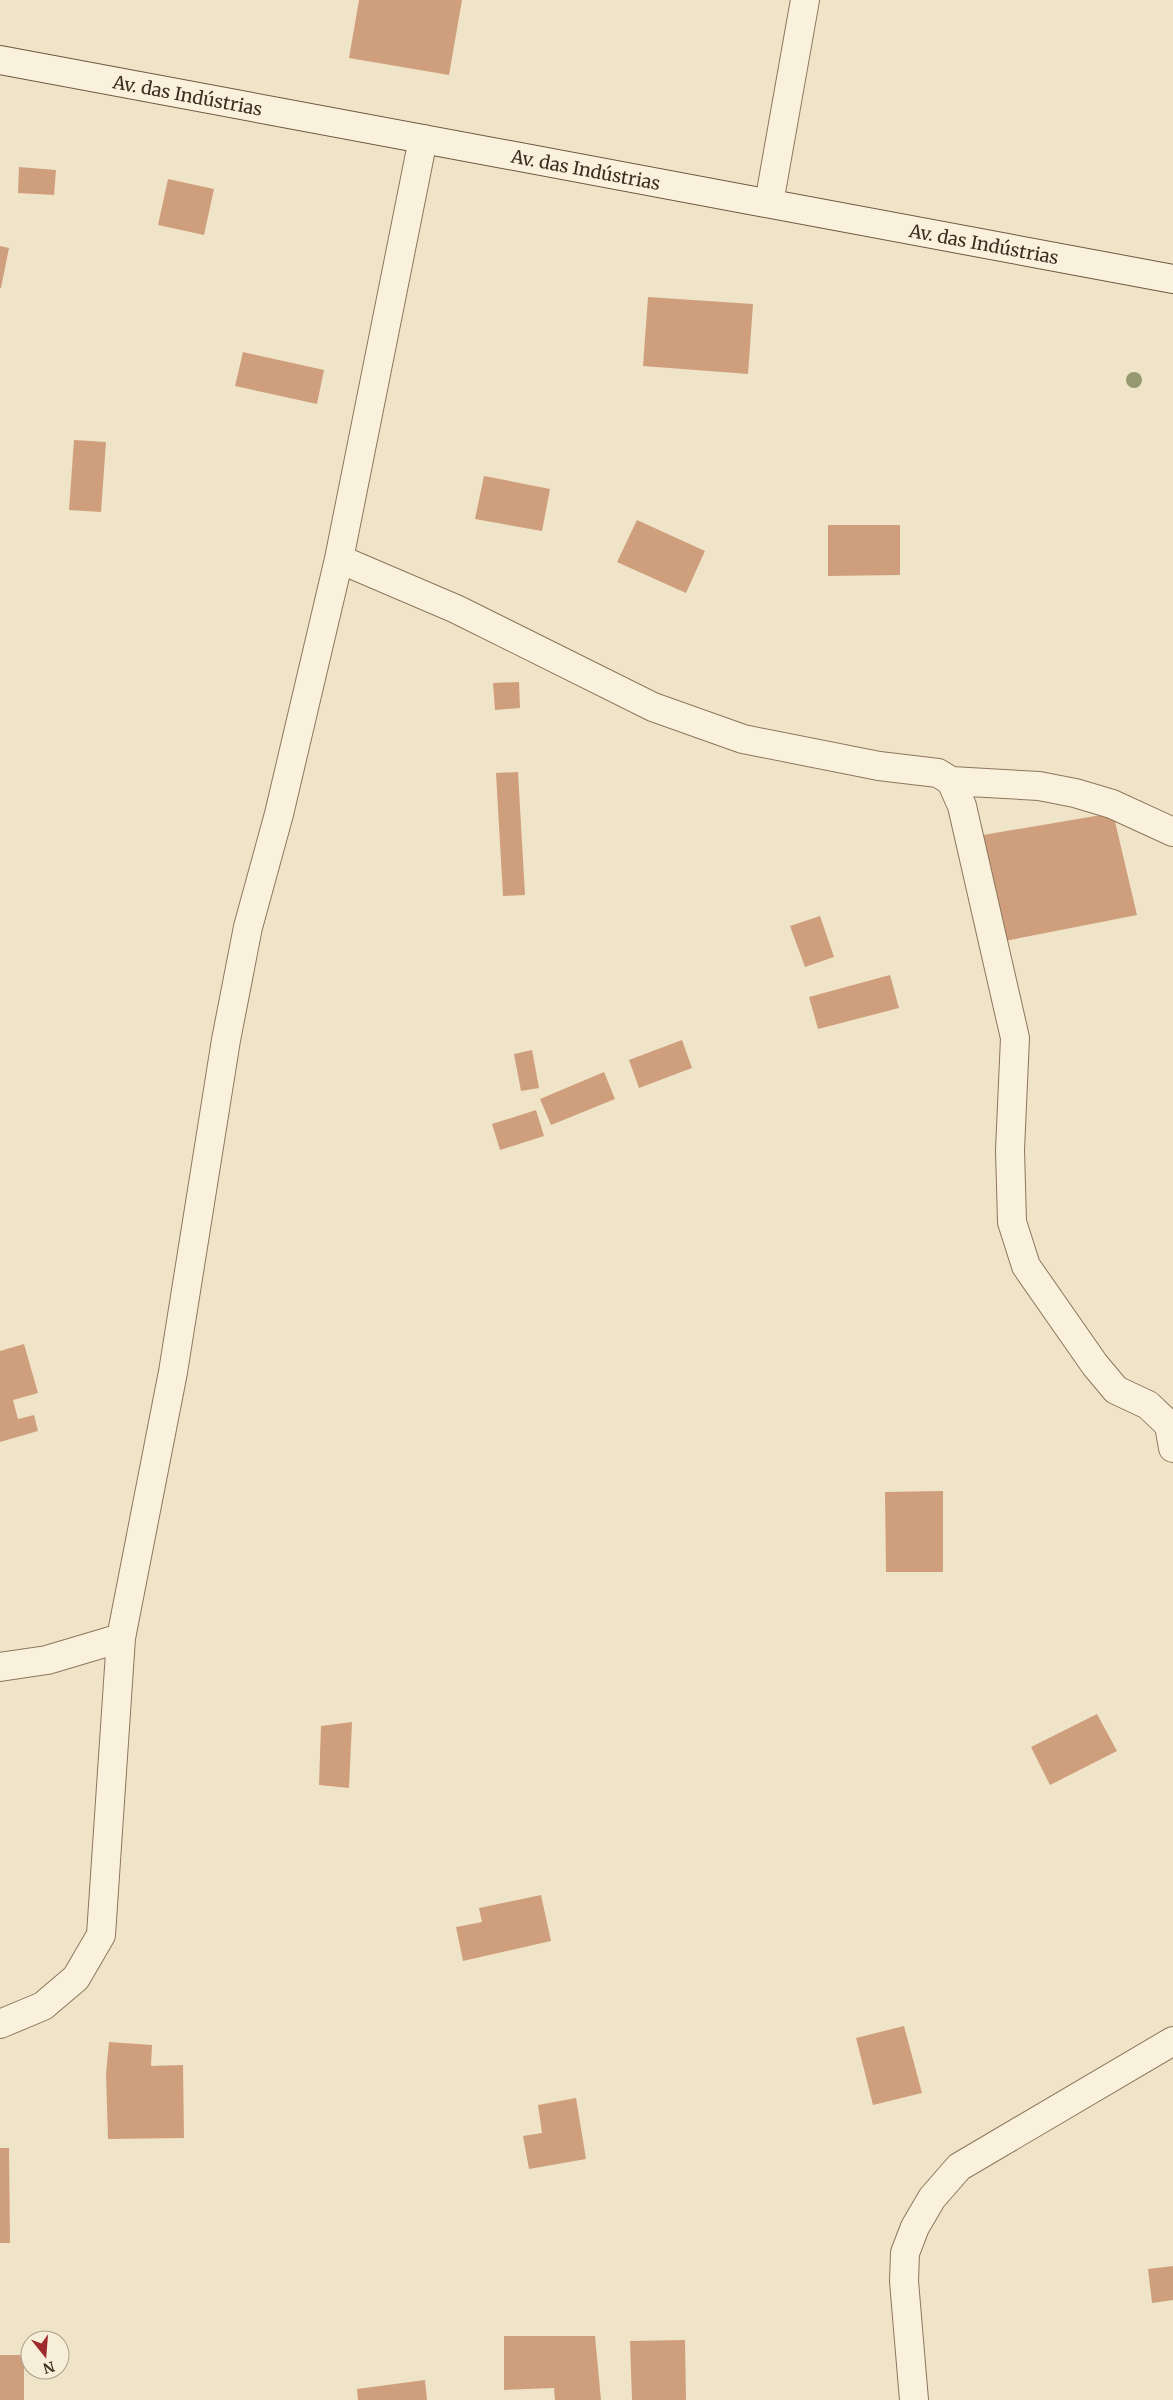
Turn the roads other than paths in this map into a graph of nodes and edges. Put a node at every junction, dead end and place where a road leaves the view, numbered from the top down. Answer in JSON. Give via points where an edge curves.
{"nodes":[{"id":1,"x":805,"y":0,"type":"edge"},
{"id":2,"x":0,"y":60,"type":"edge"},
{"id":3,"x":423,"y":139,"type":"junction"},
{"id":4,"x":769,"y":203,"type":"junction"},
{"id":5,"x":1173,"y":279,"type":"edge"},
{"id":6,"x":339,"y":559,"type":"junction"},
{"id":7,"x":951,"y":781,"type":"junction"},
{"id":8,"x":1173,"y":832,"type":"edge"},
{"id":9,"x":1173,"y":1448,"type":"edge"},
{"id":10,"x":121,"y":1638,"type":"junction"},
{"id":11,"x":0,"y":1667,"type":"edge"},
{"id":12,"x":0,"y":2024,"type":"edge"},
{"id":13,"x":1173,"y":2041,"type":"edge"},
{"id":14,"x":914,"y":2400,"type":"edge"}],
"edges":[{"from":1,"to":4,"type":"street"},
{"from":2,"to":3,"type":"street","name":"Av. das Indústrias"},
{"from":3,"to":4,"type":"street","name":"Av. das Indústrias"},
{"from":3,"to":6,"type":"street"},
{"from":4,"to":5,"type":"street","name":"Av. das Indústrias"},
{"from":6,"to":7,"type":"street","via":[[456,609],[653,707],[743,739],[878,766],[938,773]]},
{"from":6,"to":10,"type":"street","via":[[279,814],[248,928],[226,1040],[173,1372]]},
{"from":7,"to":8,"type":"street","via":[[1039,786],[1075,793],[1112,804]]},
{"from":7,"to":9,"type":"street","via":[[962,806],[1015,1038],[1010,1150],[1012,1222],[1026,1266],[1116,1390],[1148,1404],[1169,1425]]},
{"from":10,"to":11,"type":"street","via":[[47,1660]]},
{"from":10,"to":12,"type":"street","via":[[101,1936],[76,1978],[43,2006]]},
{"from":13,"to":14,"type":"street","via":[[959,2167],[932,2198],[905,2253],[904,2281]]}]}
